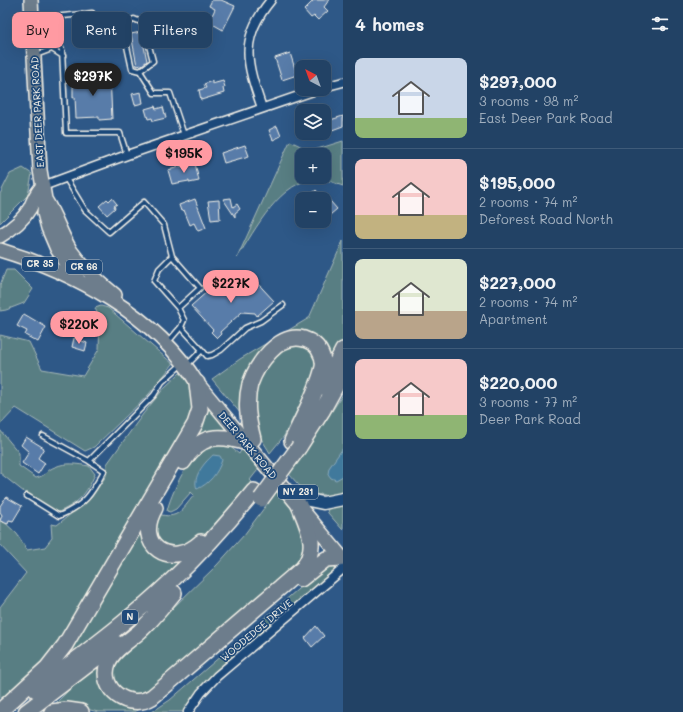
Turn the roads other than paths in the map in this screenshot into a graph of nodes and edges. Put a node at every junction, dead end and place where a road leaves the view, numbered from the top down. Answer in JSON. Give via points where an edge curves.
{"nodes":[{"id":1,"x":31,"y":0,"type":"edge"},
{"id":2,"x":271,"y":0,"type":"edge"},
{"id":3,"x":32,"y":12,"type":"edge"},
{"id":4,"x":34,"y":48,"type":"edge"},
{"id":5,"x":61,"y":48,"type":"edge"},
{"id":6,"x":34,"y":56,"type":"junction"},
{"id":7,"x":63,"y":56,"type":"junction"},
{"id":8,"x":140,"y":71,"type":"junction"},
{"id":9,"x":343,"y":82,"type":"edge"},
{"id":10,"x":331,"y":86,"type":"edge"},
{"id":11,"x":299,"y":96,"type":"edge"},
{"id":12,"x":262,"y":108,"type":"junction"},
{"id":13,"x":184,"y":135,"type":"junction"},
{"id":14,"x":127,"y":155,"type":"junction"},
{"id":15,"x":64,"y":177,"type":"junction"},
{"id":16,"x":43,"y":186,"type":"junction"},
{"id":17,"x":45,"y":199,"type":"junction"},
{"id":18,"x":13,"y":227,"type":"junction"},
{"id":19,"x":0,"y":231,"type":"edge"},
{"id":20,"x":0,"y":236,"type":"edge"},
{"id":21,"x":0,"y":250,"type":"edge"},
{"id":22,"x":172,"y":256,"type":"junction"},
{"id":23,"x":79,"y":281,"type":"junction"},
{"id":24,"x":283,"y":305,"type":"dead end"},
{"id":25,"x":178,"y":308,"type":"junction"},
{"id":26,"x":142,"y":321,"type":"junction"},
{"id":27,"x":181,"y":328,"type":"junction"},
{"id":28,"x":167,"y":344,"type":"junction"},
{"id":29,"x":202,"y":350,"type":"junction"},
{"id":30,"x":343,"y":350,"type":"edge"},
{"id":31,"x":185,"y":364,"type":"junction"},
{"id":32,"x":343,"y":373,"type":"edge"},
{"id":33,"x":197,"y":383,"type":"junction"},
{"id":34,"x":43,"y":436,"type":"dead end"},
{"id":35,"x":250,"y":441,"type":"junction"},
{"id":36,"x":295,"y":444,"type":"junction"},
{"id":37,"x":90,"y":461,"type":"junction"},
{"id":38,"x":257,"y":495,"type":"junction"},
{"id":39,"x":27,"y":496,"type":"dead end"},
{"id":40,"x":343,"y":500,"type":"edge"},
{"id":41,"x":301,"y":502,"type":"junction"},
{"id":42,"x":241,"y":507,"type":"junction"},
{"id":43,"x":343,"y":558,"type":"edge"},
{"id":44,"x":174,"y":593,"type":"junction"},
{"id":45,"x":0,"y":711,"type":"edge"},
{"id":46,"x":6,"y":712,"type":"edge"},
{"id":47,"x":26,"y":712,"type":"edge"},
{"id":48,"x":52,"y":712,"type":"edge"},
{"id":49,"x":81,"y":712,"type":"edge"},
{"id":50,"x":140,"y":712,"type":"edge"},
{"id":51,"x":188,"y":712,"type":"edge"}],
"edges":[{"from":1,"to":3,"type":"main road","name":"EAST DEER PARK ROAD","number":"CR 66"},
{"from":2,"to":12,"type":"street","via":[[255,24],[249,41],[248,59],[251,75]]},
{"from":4,"to":6,"type":"main road","name":"EAST DEER PARK ROAD","number":"CR 66"},
{"from":5,"to":7,"type":"lane"},
{"from":6,"to":7,"type":"lane","via":[[52,49]]},
{"from":6,"to":16,"type":"main road","name":"EAST DEER PARK ROAD","number":"CR 66"},
{"from":7,"to":14,"type":"lane","via":[[66,133],[120,133]]},
{"from":8,"to":8,"type":"lane","via":[[132,68],[123,28],[134,19],[143,23],[153,61]]},
{"from":8,"to":13,"type":"lane","via":[[154,93],[170,93]]},
{"from":9,"to":10,"type":"street"},
{"from":11,"to":12,"type":"street"},
{"from":12,"to":13,"type":"street"},
{"from":13,"to":14,"type":"street"},
{"from":14,"to":15,"type":"street"},
{"from":15,"to":16,"type":"street"},
{"from":15,"to":22,"type":"lane","via":[[86,210],[109,232],[144,202],[164,225]]},
{"from":16,"to":17,"type":"main road","name":"EAST DEER PARK ROAD","number":"CR 66"},
{"from":16,"to":18,"type":"main road","via":[[24,217]]},
{"from":17,"to":23,"type":"main road","name":"EAST DEER PARK ROAD","number":"CR 66","via":[[44,214],[48,228]]},
{"from":17,"to":26,"type":"main road","name":"EAST DEER PARK ROAD","number":"CR 66","via":[[78,261]]},
{"from":18,"to":19,"type":"main road"},
{"from":18,"to":20,"type":"main road"},
{"from":21,"to":23,"type":"main road","name":"DEER PARK ROAD","number":"CR 35"},
{"from":22,"to":25,"type":"lane","via":[[159,269],[154,281]]},
{"from":22,"to":25,"type":"lane","via":[[200,288]]},
{"from":23,"to":26,"type":"main road","name":"DEER PARK ROAD","number":"CR 35"},
{"from":24,"to":29,"type":"lane","via":[[261,321],[245,328],[212,355],[207,356]]},
{"from":25,"to":27,"type":"lane","via":[[184,320]]},
{"from":26,"to":28,"type":"main road","name":"DEER PARK ROAD","number":"CR 35"},
{"from":27,"to":28,"type":"lane"},
{"from":27,"to":29,"type":"lane"},
{"from":28,"to":31,"type":"main road","name":"DEER PARK ROAD","number":"CR 35"},
{"from":29,"to":31,"type":"lane"},
{"from":30,"to":36,"type":"highway","number":"N"},
{"from":31,"to":33,"type":"main road","name":"DEER PARK ROAD","number":"NY 231"},
{"from":31,"to":35,"type":"main road","name":"DEER PARK ROAD","number":"NY 231","via":[[203,378]]},
{"from":31,"to":37,"type":"lane","via":[[162,382],[154,395]]},
{"from":32,"to":36,"type":"highway","number":"N","via":[[322,411]]},
{"from":33,"to":35,"type":"main road","name":"DEER PARK ROAD","number":"NY 231"},
{"from":33,"to":45,"type":"highway","via":[[200,409],[195,424],[65,645],[47,668]]},
{"from":34,"to":37,"type":"lane"},
{"from":35,"to":36,"type":"highway","via":[[247,409],[253,376],[262,361],[274,349],[286,340],[298,338],[316,345],[323,363]]},
{"from":35,"to":41,"type":"main road","name":"DEER PARK ROAD","number":"NY 231"},
{"from":35,"to":42,"type":"highway","via":[[219,437],[196,446],[187,455],[153,510],[147,533],[158,549],[172,555],[182,555],[195,548]]},
{"from":36,"to":38,"type":"highway","number":"N","bridge":true},
{"from":37,"to":39,"type":"lane","via":[[104,471],[92,494],[75,509],[59,516]]},
{"from":38,"to":42,"type":"highway","number":"N"},
{"from":38,"to":44,"type":"highway","number":"N","via":[[233,532]]},
{"from":40,"to":41,"type":"street","via":[[323,503]]},
{"from":41,"to":43,"type":"main road","name":"DEER PARK ROAD","number":"NY 231"},
{"from":41,"to":44,"type":"highway","via":[[312,541],[309,558],[303,568],[152,697],[139,702],[124,700],[114,693],[108,682],[106,668],[109,660],[141,630]]},
{"from":42,"to":46,"type":"highway","number":"N","via":[[198,554],[155,595],[108,635]]},
{"from":43,"to":50,"type":"highway","via":[[329,558],[319,564],[161,699]]},
{"from":43,"to":51,"type":"street","name":"WOODEDGE DRIVE","via":[[217,676]]},
{"from":44,"to":47,"type":"highway","number":"N","via":[[89,665]]},
{"from":48,"to":49,"type":"highway"}]}
